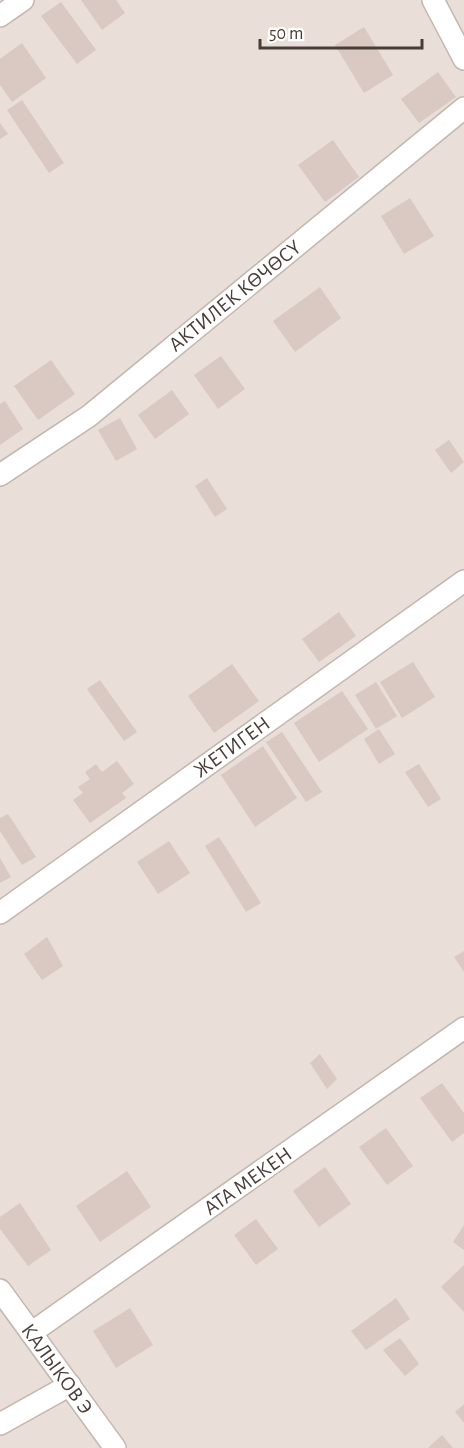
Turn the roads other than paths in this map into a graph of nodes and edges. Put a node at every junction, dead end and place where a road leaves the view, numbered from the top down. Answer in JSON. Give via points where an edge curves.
{"nodes":[{"id":1,"x":23,"y":0,"type":"edge"},
{"id":2,"x":433,"y":0,"type":"edge"},
{"id":3,"x":0,"y":16,"type":"edge"},
{"id":4,"x":464,"y":59,"type":"edge"},
{"id":5,"x":464,"y":108,"type":"edge"},
{"id":6,"x":0,"y":475,"type":"edge"},
{"id":7,"x":464,"y":581,"type":"edge"},
{"id":8,"x":0,"y":913,"type":"edge"},
{"id":9,"x":464,"y":1028,"type":"edge"},
{"id":10,"x":0,"y":1290,"type":"edge"},
{"id":11,"x":32,"y":1333,"type":"junction"},
{"id":12,"x":69,"y":1386,"type":"junction"},
{"id":13,"x":0,"y":1424,"type":"edge"},
{"id":14,"x":115,"y":1448,"type":"edge"}],
"edges":[{"from":1,"to":3,"type":"street"},
{"from":2,"to":4,"type":"street"},
{"from":5,"to":6,"type":"street","name":"АКТИЛЕК КӨЧӨСҮ","via":[[89,416]]},
{"from":7,"to":8,"type":"street","name":"ЖЕТИГЕН"},
{"from":9,"to":11,"type":"street","name":"АТА МЕКЕН"},
{"from":10,"to":11,"type":"street","name":"КАЛЫКОВ Э"},
{"from":11,"to":12,"type":"street","name":"КАЛЫКОВ Э"},
{"from":12,"to":13,"type":"street"},
{"from":12,"to":14,"type":"street","name":"КАЛЫКОВ Э"}]}
